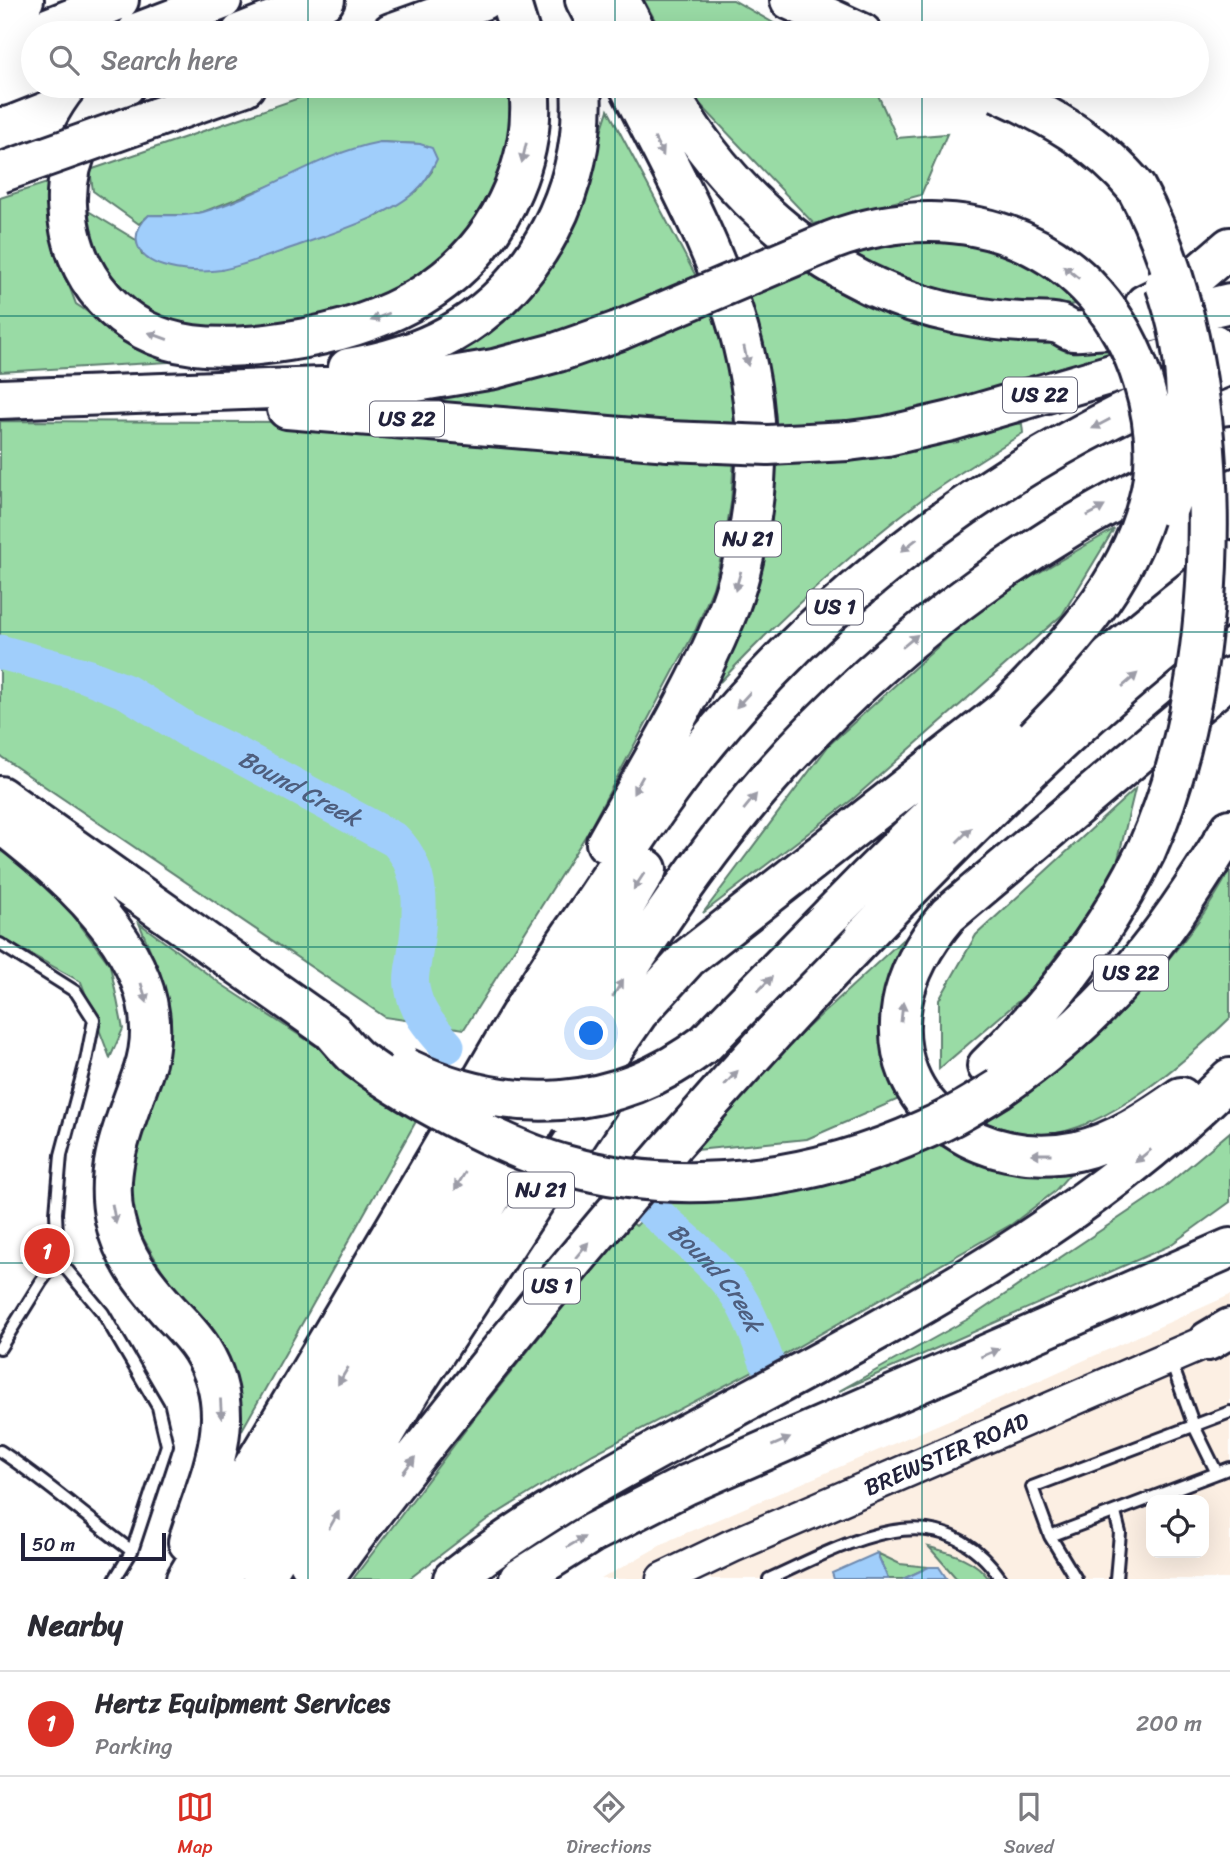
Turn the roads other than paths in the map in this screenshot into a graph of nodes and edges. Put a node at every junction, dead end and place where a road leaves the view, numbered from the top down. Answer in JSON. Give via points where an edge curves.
{"nodes":[{"id":1,"x":24,"y":0,"type":"edge"},
{"id":2,"x":119,"y":0,"type":"edge"},
{"id":3,"x":222,"y":0,"type":"edge"},
{"id":4,"x":325,"y":0,"type":"edge"},
{"id":5,"x":483,"y":0,"type":"edge"},
{"id":6,"x":510,"y":0,"type":"edge"},
{"id":7,"x":564,"y":0,"type":"edge"},
{"id":8,"x":790,"y":0,"type":"edge"},
{"id":9,"x":0,"y":9,"type":"edge"},
{"id":10,"x":66,"y":21,"type":"edge"},
{"id":11,"x":167,"y":21,"type":"edge"},
{"id":12,"x":272,"y":21,"type":"edge"},
{"id":13,"x":424,"y":21,"type":"edge"},
{"id":14,"x":516,"y":21,"type":"edge"},
{"id":15,"x":606,"y":21,"type":"edge"},
{"id":16,"x":836,"y":21,"type":"edge"},
{"id":17,"x":21,"y":39,"type":"edge"},
{"id":18,"x":0,"y":47,"type":"edge"},
{"id":19,"x":21,"y":78,"type":"edge"},
{"id":20,"x":0,"y":86,"type":"edge"},
{"id":21,"x":113,"y":98,"type":"edge"},
{"id":22,"x":211,"y":98,"type":"edge"},
{"id":23,"x":529,"y":98,"type":"edge"},
{"id":24,"x":582,"y":98,"type":"edge"},
{"id":25,"x":635,"y":98,"type":"edge"},
{"id":26,"x":672,"y":98,"type":"edge"},
{"id":27,"x":1007,"y":98,"type":"edge"},
{"id":28,"x":1011,"y":98,"type":"edge"},
{"id":29,"x":0,"y":173,"type":"edge"},
{"id":30,"x":1230,"y":247,"type":"edge"},
{"id":31,"x":1230,"y":303,"type":"edge"},
{"id":32,"x":1058,"y":324,"type":"junction"},
{"id":33,"x":1230,"y":340,"type":"edge"},
{"id":34,"x":1230,"y":365,"type":"edge"},
{"id":35,"x":263,"y":389,"type":"junction"},
{"id":36,"x":145,"y":393,"type":"junction"},
{"id":37,"x":1230,"y":394,"type":"edge"},
{"id":38,"x":0,"y":399,"type":"edge"},
{"id":39,"x":1230,"y":446,"type":"edge"},
{"id":40,"x":1230,"y":560,"type":"edge"},
{"id":41,"x":1230,"y":599,"type":"edge"},
{"id":42,"x":1230,"y":653,"type":"edge"},
{"id":43,"x":1230,"y":677,"type":"edge"},
{"id":44,"x":1006,"y":709,"type":"junction"},
{"id":45,"x":0,"y":796,"type":"edge"},
{"id":46,"x":0,"y":824,"type":"edge"},
{"id":47,"x":1230,"y":829,"type":"edge"},
{"id":48,"x":836,"y":844,"type":"junction"},
{"id":49,"x":0,"y":944,"type":"edge"},
{"id":50,"x":546,"y":972,"type":"junction"},
{"id":51,"x":797,"y":1007,"type":"junction"},
{"id":52,"x":333,"y":1032,"type":"junction"},
{"id":53,"x":1230,"y":1060,"type":"edge"},
{"id":54,"x":993,"y":1077,"type":"junction"},
{"id":55,"x":1230,"y":1078,"type":"edge"},
{"id":56,"x":1230,"y":1113,"type":"edge"},
{"id":57,"x":1230,"y":1237,"type":"edge"},
{"id":58,"x":1230,"y":1248,"type":"edge"},
{"id":59,"x":58,"y":1259,"type":"junction"},
{"id":60,"x":1138,"y":1289,"type":"junction"},
{"id":61,"x":1223,"y":1334,"type":"edge"},
{"id":62,"x":0,"y":1349,"type":"edge"},
{"id":63,"x":1169,"y":1356,"type":"junction"},
{"id":64,"x":1230,"y":1412,"type":"edge"},
{"id":65,"x":1194,"y":1426,"type":"junction"},
{"id":66,"x":343,"y":1445,"type":"junction"},
{"id":67,"x":659,"y":1449,"type":"junction"},
{"id":68,"x":0,"y":1451,"type":"edge"},
{"id":69,"x":1230,"y":1468,"type":"edge"},
{"id":70,"x":1217,"y":1473,"type":"junction"},
{"id":71,"x":1115,"y":1513,"type":"junction"},
{"id":72,"x":1050,"y":1536,"type":"junction"},
{"id":73,"x":132,"y":1551,"type":"junction"},
{"id":74,"x":115,"y":1579,"type":"edge"},
{"id":75,"x":185,"y":1579,"type":"edge"},
{"id":76,"x":221,"y":1579,"type":"edge"},
{"id":77,"x":264,"y":1579,"type":"edge"},
{"id":78,"x":299,"y":1579,"type":"edge"},
{"id":79,"x":324,"y":1579,"type":"edge"},
{"id":80,"x":453,"y":1579,"type":"edge"},
{"id":81,"x":519,"y":1579,"type":"edge"},
{"id":82,"x":663,"y":1579,"type":"edge"},
{"id":83,"x":769,"y":1579,"type":"edge"},
{"id":84,"x":1001,"y":1579,"type":"edge"},
{"id":85,"x":1076,"y":1579,"type":"edge"},
{"id":86,"x":1116,"y":1579,"type":"edge"}],
"edges":[{"from":1,"to":9,"type":"highway"},
{"from":2,"to":10,"type":"highway"},
{"from":3,"to":11,"type":"highway"},
{"from":4,"to":12,"type":"highway"},
{"from":5,"to":13,"type":"highway"},
{"from":6,"to":14,"type":"highway"},
{"from":7,"to":15,"type":"highway"},
{"from":8,"to":16,"type":"highway"},
{"from":17,"to":18,"type":"highway"},
{"from":19,"to":20,"type":"highway"},
{"from":23,"to":21,"type":"highway","one_way":true,"via":[[529,126],[518,176],[492,229],[452,275],[383,317],[298,340],[230,347],[181,343],[140,329],[103,299],[78,256],[69,225],[68,178],[82,139]]},
{"from":22,"to":29,"type":"highway","bridge":true},
{"from":24,"to":35,"type":"highway","via":[[579,148],[564,203],[537,251],[493,302],[463,327],[422,349],[379,363],[285,375]]},
{"from":25,"to":50,"type":"highway","number":"NJ 21","one_way":true,"via":[[710,248],[741,331],[755,412],[755,490],[745,556],[726,617],[591,870]]},
{"from":26,"to":32,"type":"highway","via":[[738,188],[780,226],[838,267],[897,296],[958,314]]},
{"from":27,"to":44,"type":"highway","number":"NJ 21","bridge":true,"via":[[1070,142],[1123,205],[1168,292],[1185,379],[1180,468],[1142,568],[1100,627]]},
{"from":28,"to":54,"type":"highway","bridge":true,"via":[[1083,139],[1111,162],[1135,186],[1182,262],[1216,371],[1228,473],[1228,520],[1207,667],[1172,791],[1122,897],[1078,965],[1027,1026]]},
{"from":30,"to":32,"type":"highway","via":[[1188,283],[1156,299]]},
{"from":31,"to":32,"type":"highway","via":[[1102,330],[1073,331]]},
{"from":33,"to":36,"type":"highway","number":"US 22","bridge":true,"via":[[940,424],[848,442],[768,445],[669,440],[287,410]]},
{"from":34,"to":50,"type":"highway","number":"US 1","one_way":true,"via":[[1139,404],[1014,472],[934,526],[841,602],[762,679],[692,761]]},
{"from":35,"to":36,"type":"highway"},
{"from":44,"to":35,"type":"highway","one_way":true,"bridge":true,"via":[[1065,645],[1109,586],[1137,535],[1152,485],[1153,429],[1140,372],[1116,323],[1083,282],[1041,251],[993,230],[943,222],[903,222],[848,234],[618,331],[494,369],[392,384]]},
{"from":36,"to":38,"type":"highway","number":"US 22"},
{"from":37,"to":76,"type":"highway","one_way":true,"via":[[1088,460],[969,532],[858,621],[750,732],[690,806],[632,891]]},
{"from":66,"to":39,"type":"highway","one_way":true,"via":[[624,979],[703,861],[768,779],[867,677],[980,585],[1096,512]]},
{"from":52,"to":40,"type":"highway","one_way":true,"bridge":true,"via":[[364,1043],[437,1082],[490,1097],[581,1099],[611,1093],[662,1072],[706,1044],[952,796],[1112,654]]},
{"from":51,"to":41,"type":"highway","number":"US 1","one_way":true,"via":[[1032,768],[1157,656]]},
{"from":42,"to":51,"type":"highway"},
{"from":53,"to":43,"type":"highway","one_way":true,"via":[[1121,1135],[1077,1151],[1025,1153],[977,1142],[934,1114],[908,1071],[900,1030],[912,972],[948,915]]},
{"from":44,"to":48,"type":"highway","number":"NJ 21"},
{"from":45,"to":52,"type":"highway"},
{"from":46,"to":75,"type":"highway","one_way":true,"via":[[63,875],[103,918],[130,958],[147,999],[149,1048],[112,1169],[111,1193],[123,1247],[138,1275],[202,1349],[221,1402],[216,1456],[185,1555]]},
{"from":47,"to":54,"type":"highway","number":"US 22","via":[[1173,920],[1126,979],[1069,1036]]},
{"from":48,"to":66,"type":"highway","via":[[695,953],[646,1004]]},
{"from":78,"to":48,"type":"highway","number":"NJ 21","one_way":true,"via":[[411,1390],[650,1025],[732,936]]},
{"from":49,"to":59,"type":"lane","via":[[76,992],[94,1020],[61,1155]]},
{"from":50,"to":75,"type":"highway","number":"US 1"},
{"from":79,"to":51,"type":"highway","number":"US 1","one_way":true,"via":[[538,1303]]},
{"from":52,"to":54,"type":"highway","bridge":true,"via":[[357,1058],[432,1106],[516,1147],[617,1177],[687,1182],[801,1170],[855,1150]]},
{"from":55,"to":67,"type":"highway","one_way":true,"via":[[1109,1183],[993,1263],[901,1319]]},
{"from":56,"to":67,"type":"highway","via":[[1132,1197],[992,1290],[705,1436]]},
{"from":57,"to":60,"type":"highway"},
{"from":58,"to":60,"type":"highway"},
{"from":59,"to":62,"type":"lane"},
{"from":59,"to":73,"type":"lane","via":[[103,1313],[158,1407],[167,1445]]},
{"from":81,"to":60,"type":"highway","one_way":true,"via":[[592,1533],[686,1485]]},
{"from":61,"to":63,"type":"street","name":"BREWSTER ROAD"},
{"from":63,"to":65,"type":"lane"},
{"from":63,"to":82,"type":"street","name":"BREWSTER ROAD"},
{"from":64,"to":65,"type":"lane"},
{"from":65,"to":70,"type":"lane"},
{"from":65,"to":72,"type":"lane","via":[[1032,1487]]},
{"from":66,"to":77,"type":"highway"},
{"from":67,"to":80,"type":"highway","via":[[537,1518]]},
{"from":68,"to":73,"type":"lane"},
{"from":69,"to":70,"type":"lane"},
{"from":70,"to":71,"type":"lane"},
{"from":71,"to":72,"type":"lane"},
{"from":71,"to":86,"type":"lane","via":[[1120,1533]]},
{"from":72,"to":85,"type":"lane"},
{"from":73,"to":74,"type":"lane"},
{"from":83,"to":84,"type":"lane","via":[[861,1539],[906,1528],[934,1530],[963,1540]]}]}
